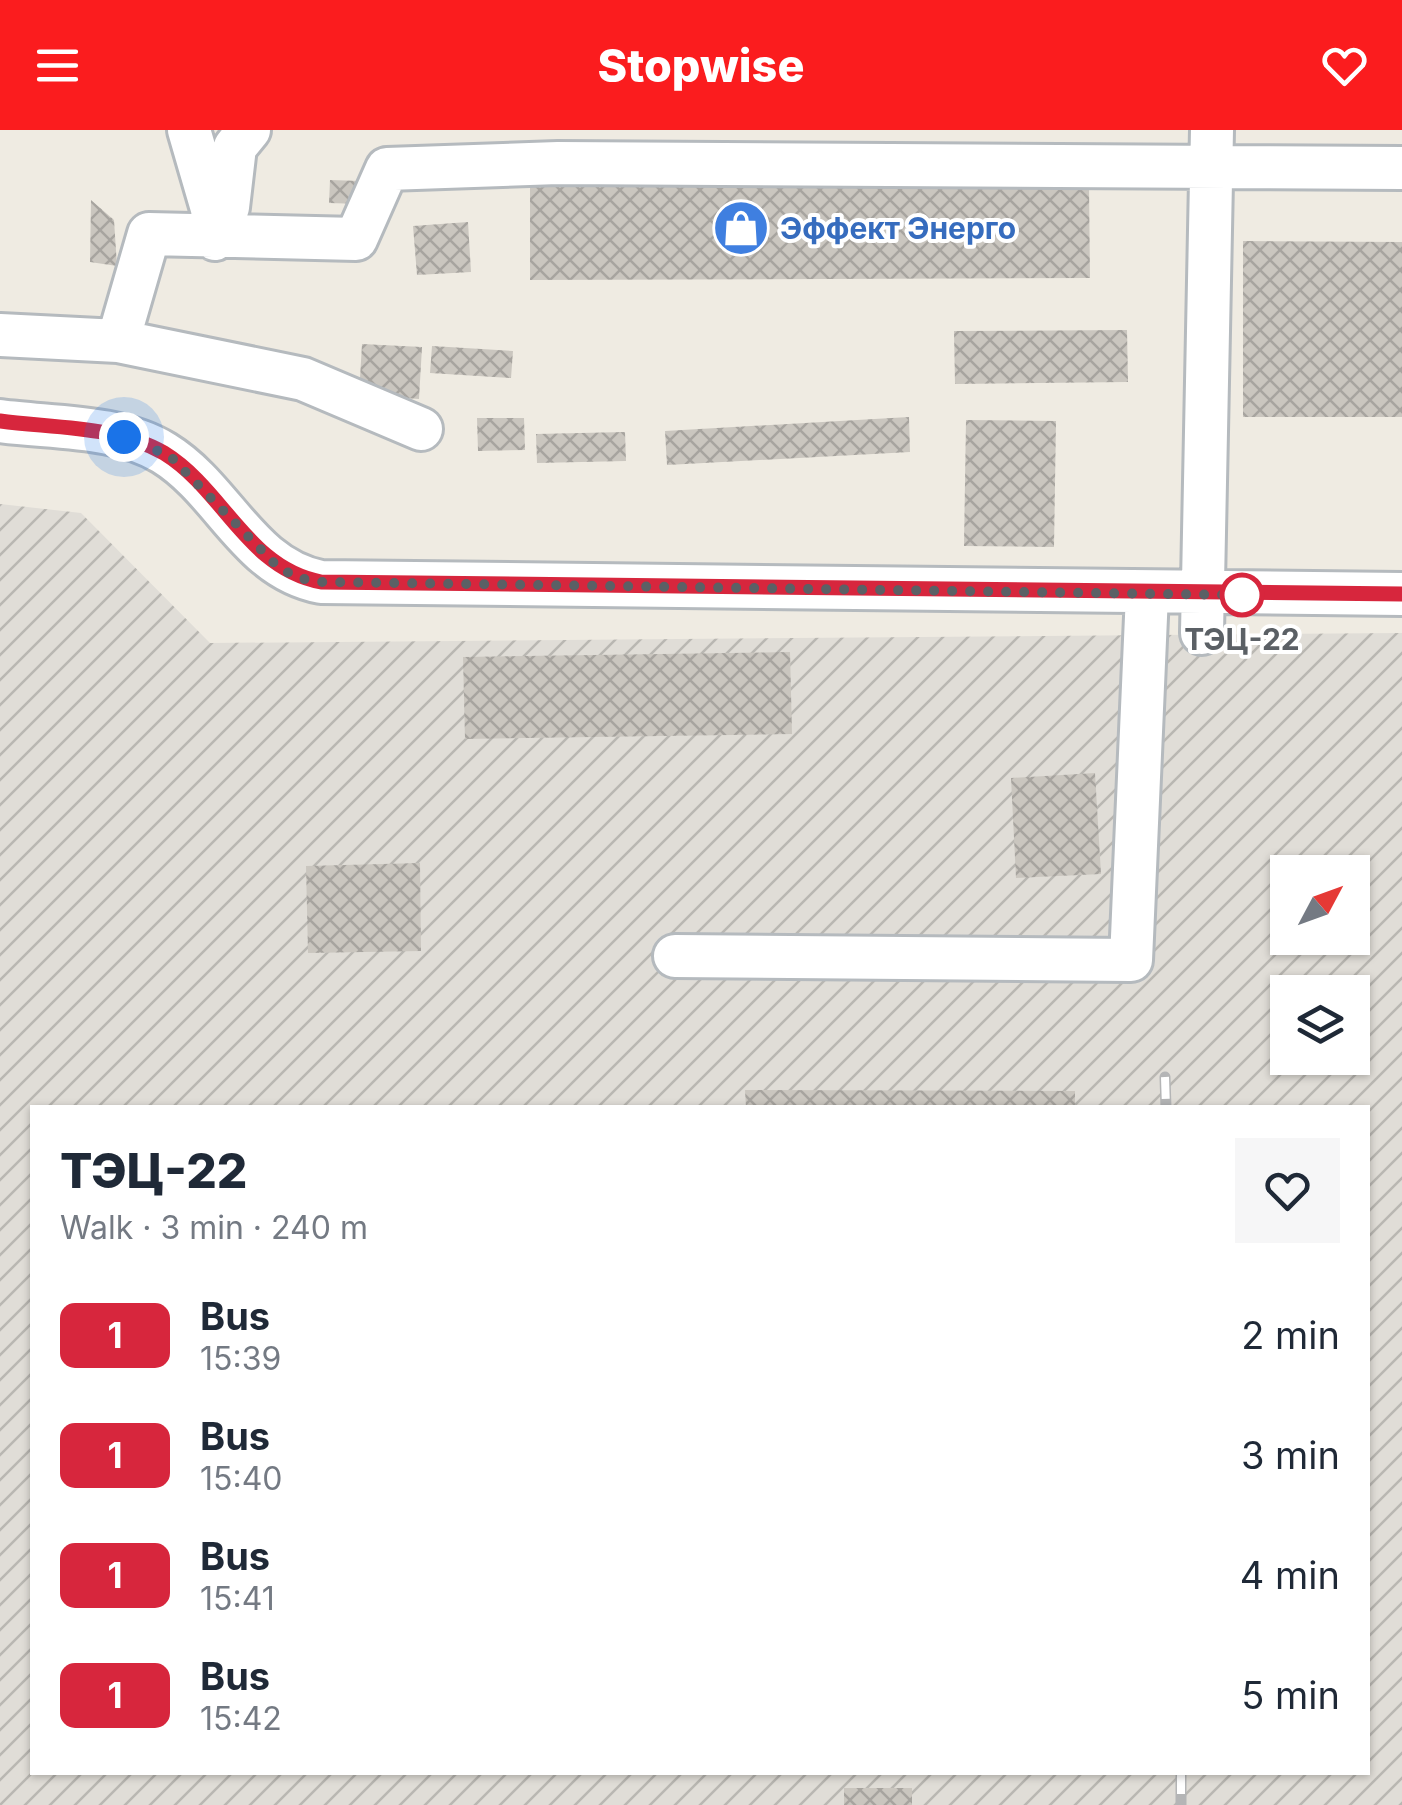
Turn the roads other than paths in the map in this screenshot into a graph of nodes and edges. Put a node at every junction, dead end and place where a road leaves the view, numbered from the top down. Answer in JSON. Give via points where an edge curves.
{"nodes":[{"id":1,"x":190,"y":130,"type":"edge"},
{"id":2,"x":249,"y":130,"type":"edge"},
{"id":3,"x":1211,"y":148,"type":"edge"},
{"id":4,"x":1402,"y":168,"type":"edge"},
{"id":5,"x":214,"y":239,"type":"junction"},
{"id":6,"x":0,"y":335,"type":"edge"},
{"id":7,"x":118,"y":342,"type":"junction"},
{"id":8,"x":0,"y":421,"type":"edge"},
{"id":9,"x":420,"y":429,"type":"dead end"},
{"id":10,"x":1147,"y":594,"type":"junction"},
{"id":11,"x":1402,"y":594,"type":"edge"},
{"id":12,"x":1204,"y":614,"type":"junction"},
{"id":13,"x":676,"y":956,"type":"dead end"}],
"edges":[{"from":1,"to":5,"type":"street"},
{"from":2,"to":5,"type":"street","via":[[235,148],[228,208]]},
{"from":3,"to":4,"type":"street"},
{"from":3,"to":5,"type":"street","via":[[387,169],[356,238]]},
{"from":3,"to":12,"type":"street"},
{"from":5,"to":7,"type":"street","via":[[149,234]]},
{"from":6,"to":7,"type":"street"},
{"from":7,"to":9,"type":"street","via":[[303,379]]},
{"from":8,"to":10,"type":"street","via":[[150,445],[188,473],[278,567],[321,582]]},
{"from":10,"to":12,"type":"street"},
{"from":10,"to":13,"type":"street","via":[[1132,960]]},
{"from":11,"to":12,"type":"street"}]}
